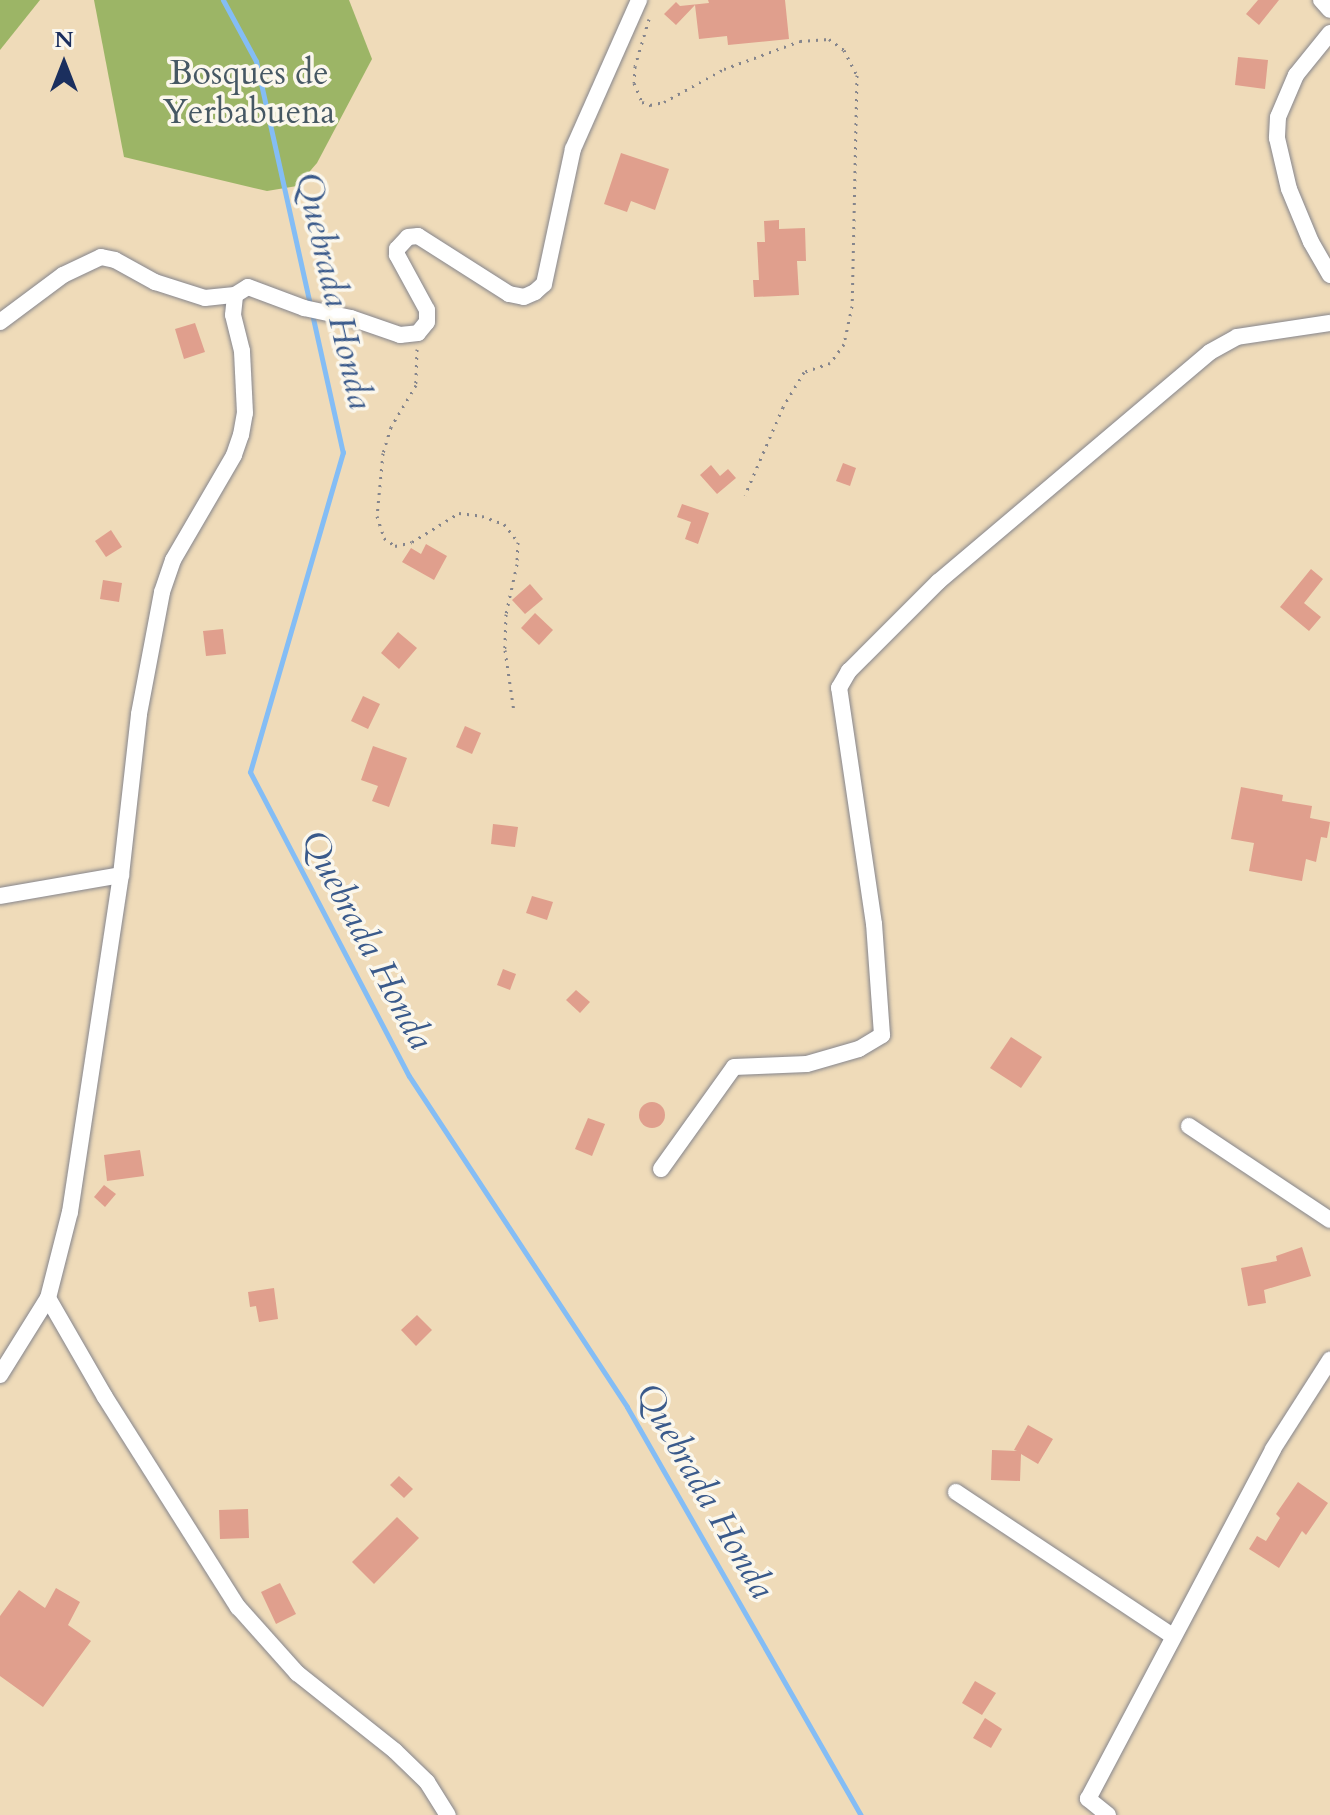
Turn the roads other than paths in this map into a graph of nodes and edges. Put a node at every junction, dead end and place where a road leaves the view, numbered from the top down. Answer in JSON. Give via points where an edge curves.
{"nodes":[{"id":1,"x":1321,"y":0,"type":"edge"},
{"id":2,"x":645,"y":4,"type":"edge"},
{"id":3,"x":1330,"y":10,"type":"edge"},
{"id":4,"x":1330,"y":33,"type":"edge"},
{"id":5,"x":1330,"y":275,"type":"edge"},
{"id":6,"x":235,"y":295,"type":"junction"},
{"id":7,"x":0,"y":322,"type":"edge"},
{"id":8,"x":1330,"y":323,"type":"edge"},
{"id":9,"x":121,"y":875,"type":"junction"},
{"id":10,"x":0,"y":896,"type":"edge"},
{"id":11,"x":1189,"y":1126,"type":"dead end"},
{"id":12,"x":661,"y":1169,"type":"dead end"},
{"id":13,"x":1330,"y":1220,"type":"edge"},
{"id":14,"x":48,"y":1298,"type":"junction"},
{"id":15,"x":1330,"y":1360,"type":"edge"},
{"id":16,"x":0,"y":1375,"type":"edge"},
{"id":17,"x":956,"y":1492,"type":"dead end"},
{"id":18,"x":1173,"y":1636,"type":"junction"},
{"id":19,"x":448,"y":1815,"type":"edge"},
{"id":20,"x":1108,"y":1815,"type":"edge"}],
"edges":[{"from":1,"to":3,"type":"street"},
{"from":2,"to":6,"type":"street","via":[[573,149],[544,284],[524,297],[509,294],[418,236],[400,243],[397,255],[427,310],[427,322],[418,333],[400,335],[248,287]]},
{"from":4,"to":5,"type":"street","via":[[1296,75],[1278,117],[1277,138],[1289,189]]},
{"from":6,"to":7,"type":"street","via":[[205,298],[101,257],[63,275]]},
{"from":6,"to":9,"type":"street","via":[[243,424],[234,455],[173,560],[162,592],[139,714]]},
{"from":8,"to":12,"type":"street","via":[[1237,337],[1210,352],[938,582],[849,671],[839,688],[874,924],[882,1035],[859,1049],[807,1064],[734,1067]]},
{"from":9,"to":10,"type":"street"},
{"from":9,"to":14,"type":"street","via":[[70,1212]]},
{"from":11,"to":13,"type":"street"},
{"from":14,"to":16,"type":"street"},
{"from":14,"to":19,"type":"street","via":[[238,1607],[297,1673],[427,1782]]},
{"from":15,"to":18,"type":"street","via":[[1273,1449]]},
{"from":17,"to":18,"type":"street"},
{"from":18,"to":20,"type":"street","via":[[1088,1799]]}]}
